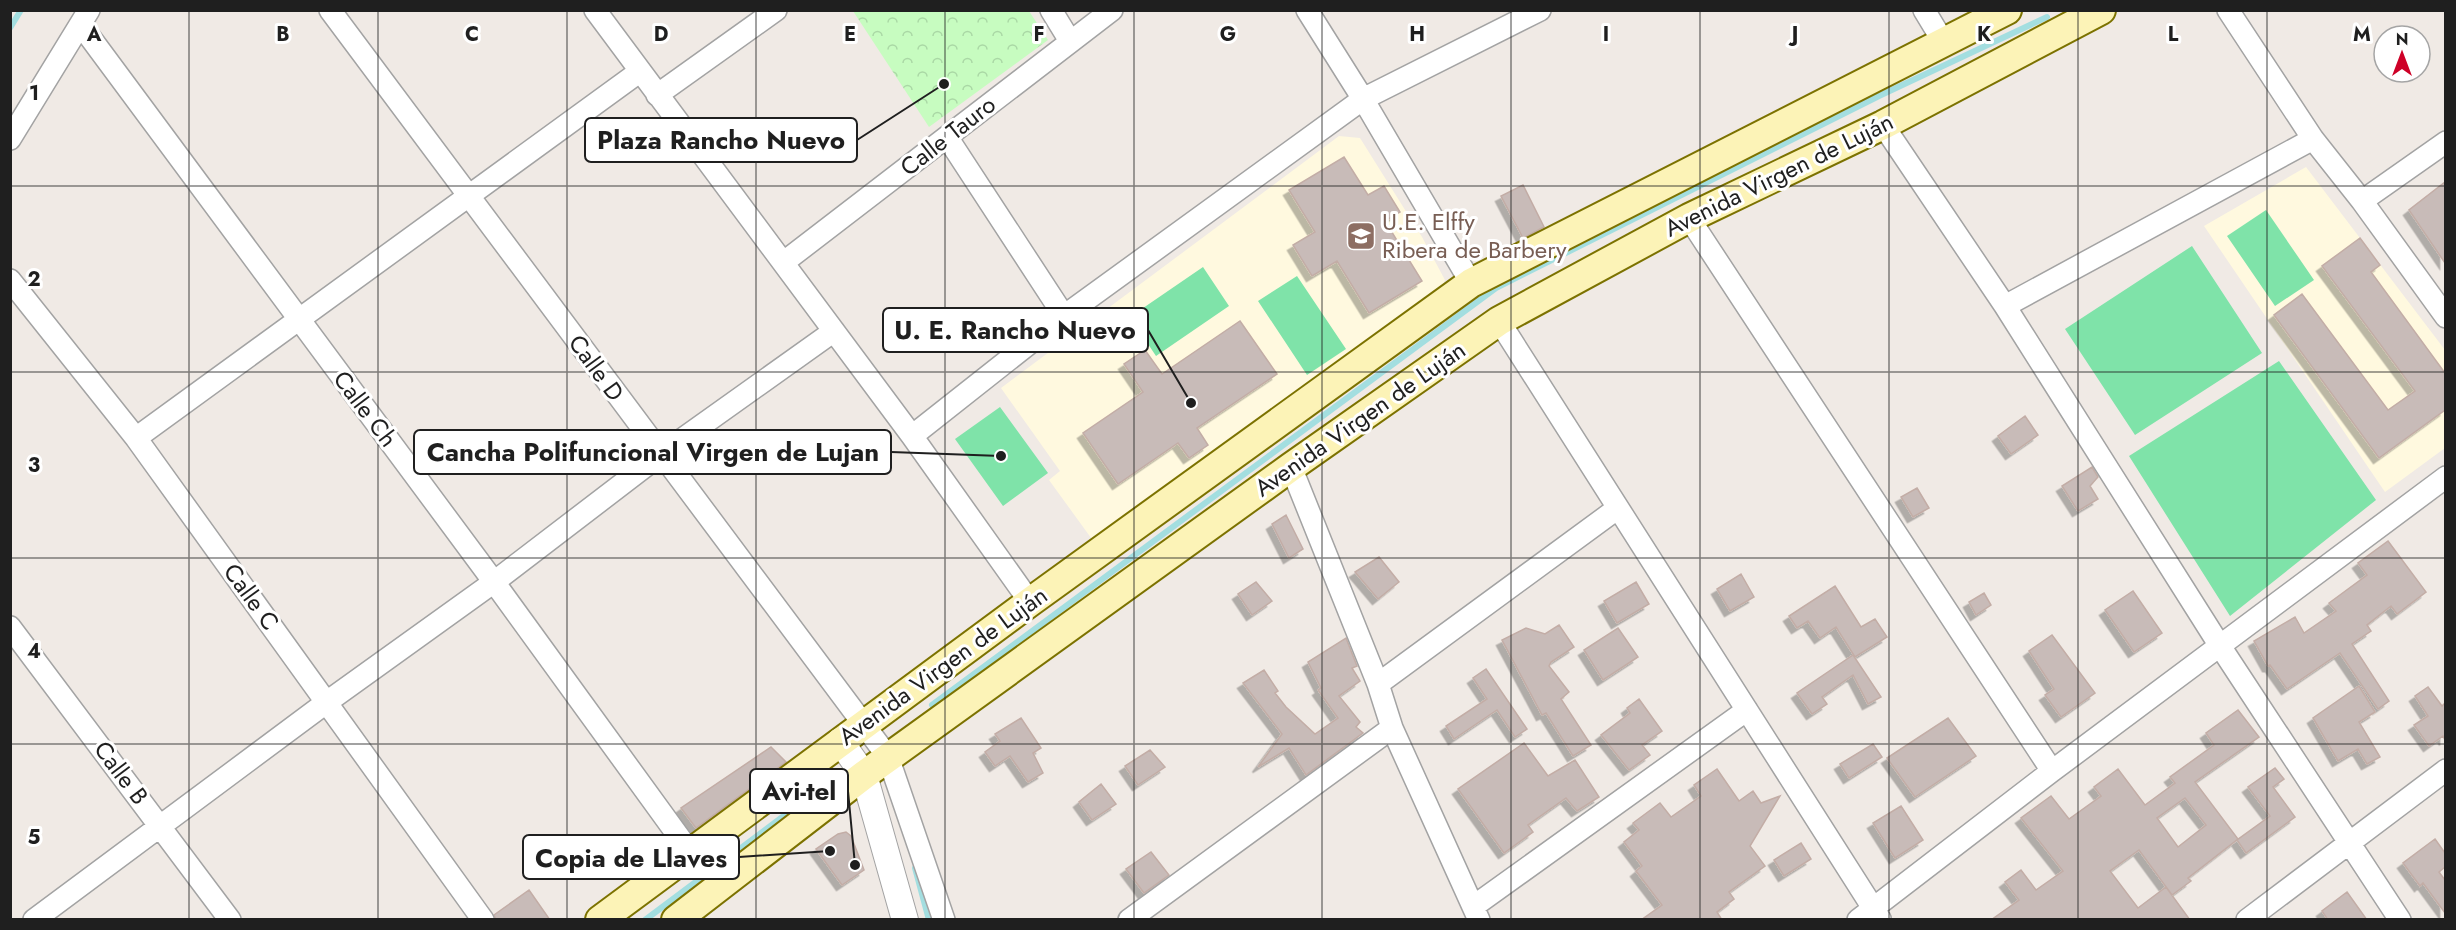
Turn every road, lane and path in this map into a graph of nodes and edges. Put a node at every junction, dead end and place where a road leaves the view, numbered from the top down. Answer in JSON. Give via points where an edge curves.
{"nodes":[{"id":1,"x":330,"y":10,"type":"edge"},
{"id":2,"x":595,"y":10,"type":"edge"},
{"id":3,"x":776,"y":10,"type":"edge"},
{"id":4,"x":1051,"y":10,"type":"edge"},
{"id":5,"x":1112,"y":10,"type":"edge"},
{"id":6,"x":1307,"y":10,"type":"edge"},
{"id":7,"x":1540,"y":10,"type":"edge"},
{"id":8,"x":1924,"y":10,"type":"edge"},
{"id":9,"x":2007,"y":10,"type":"edge"},
{"id":10,"x":2101,"y":10,"type":"edge"},
{"id":11,"x":2228,"y":10,"type":"edge"},
{"id":12,"x":85,"y":18,"type":"edge"},
{"id":13,"x":2060,"y":20,"type":"edge"},
{"id":14,"x":1070,"y":41,"type":"junction"},
{"id":15,"x":1944,"y":43,"type":"junction"},
{"id":16,"x":639,"y":72,"type":"junction"},
{"id":17,"x":657,"y":95,"type":"junction"},
{"id":18,"x":1363,"y":99,"type":"junction"},
{"id":19,"x":1883,"y":125,"type":"junction"},
{"id":20,"x":947,"y":137,"type":"junction"},
{"id":21,"x":10,"y":139,"type":"edge"},
{"id":22,"x":2313,"y":139,"type":"junction"},
{"id":23,"x":2445,"y":142,"type":"edge"},
{"id":24,"x":469,"y":196,"type":"junction"},
{"id":25,"x":2362,"y":201,"type":"junction"},
{"id":26,"x":1689,"y":218,"type":"junction"},
{"id":27,"x":784,"y":262,"type":"junction"},
{"id":28,"x":10,"y":280,"type":"edge"},
{"id":29,"x":1472,"y":283,"type":"junction"},
{"id":30,"x":2005,"y":306,"type":"junction"},
{"id":31,"x":1064,"y":316,"type":"junction"},
{"id":32,"x":2445,"y":317,"type":"edge"},
{"id":33,"x":297,"y":318,"type":"junction"},
{"id":34,"x":1499,"y":321,"type":"junction"},
{"id":35,"x":834,"y":331,"type":"junction"},
{"id":36,"x":912,"y":436,"type":"junction"},
{"id":37,"x":136,"y":438,"type":"junction"},
{"id":38,"x":660,"y":455,"type":"junction"},
{"id":39,"x":1291,"y":467,"type":"junction"},
{"id":40,"x":2445,"y":477,"type":"edge"},
{"id":41,"x":1618,"y":508,"type":"junction"},
{"id":42,"x":494,"y":582,"type":"junction"},
{"id":43,"x":1030,"y":602,"type":"junction"},
{"id":44,"x":10,"y":627,"type":"edge"},
{"id":45,"x":2220,"y":646,"type":"junction"},
{"id":46,"x":1378,"y":684,"type":"junction"},
{"id":47,"x":327,"y":702,"type":"junction"},
{"id":48,"x":1747,"y":710,"type":"junction"},
{"id":49,"x":863,"y":725,"type":"junction"},
{"id":50,"x":1392,"y":728,"type":"junction"},
{"id":51,"x":840,"y":741,"type":"junction"},
{"id":52,"x":888,"y":757,"type":"junction"},
{"id":53,"x":2445,"y":770,"type":"edge"},
{"id":54,"x":2052,"y":771,"type":"junction"},
{"id":55,"x":864,"y":775,"type":"junction"},
{"id":56,"x":160,"y":826,"type":"junction"},
{"id":57,"x":2350,"y":842,"type":"junction"},
{"id":58,"x":690,"y":852,"type":"junction"},
{"id":59,"x":1477,"y":913,"type":"edge"},
{"id":60,"x":1871,"y":916,"type":"edge"},
{"id":61,"x":34,"y":920,"type":"edge"},
{"id":62,"x":230,"y":920,"type":"edge"},
{"id":63,"x":483,"y":920,"type":"edge"},
{"id":64,"x":600,"y":920,"type":"edge"},
{"id":65,"x":676,"y":920,"type":"edge"},
{"id":66,"x":904,"y":920,"type":"edge"},
{"id":67,"x":944,"y":920,"type":"edge"},
{"id":68,"x":1129,"y":920,"type":"edge"},
{"id":69,"x":2247,"y":920,"type":"edge"},
{"id":70,"x":2400,"y":920,"type":"edge"}],
"edges":[{"from":1,"to":24,"type":"street","name":"Calle D"},
{"from":2,"to":16,"type":"street"},
{"from":3,"to":17,"type":"street"},
{"from":4,"to":14,"type":"street"},
{"from":5,"to":14,"type":"street","name":"Calle Tauro"},
{"from":6,"to":18,"type":"street"},
{"from":7,"to":18,"type":"street"},
{"from":8,"to":15,"type":"street"},
{"from":9,"to":15,"type":"main road","name":"Avenida Virgen de Luján"},
{"from":10,"to":13,"type":"main road","name":"Avenida Virgen de Luján"},
{"from":11,"to":22,"type":"street"},
{"from":12,"to":21,"type":"street"},
{"from":12,"to":33,"type":"street","name":"Calle Ch"},
{"from":13,"to":19,"type":"main road","name":"Avenida Virgen de Luján"},
{"from":14,"to":20,"type":"street","name":"Calle Tauro"},
{"from":15,"to":29,"type":"main road","name":"Avenida Virgen de Luján"},
{"from":16,"to":17,"type":"street"},
{"from":16,"to":24,"type":"street"},
{"from":17,"to":27,"type":"street"},
{"from":18,"to":29,"type":"street"},
{"from":18,"to":31,"type":"street"},
{"from":19,"to":26,"type":"main road","name":"Avenida Virgen de Luján"},
{"from":19,"to":30,"type":"street"},
{"from":20,"to":27,"type":"street","name":"Calle Tauro"},
{"from":20,"to":31,"type":"street"},
{"from":22,"to":25,"type":"street"},
{"from":22,"to":30,"type":"street"},
{"from":23,"to":25,"type":"street"},
{"from":24,"to":33,"type":"street"},
{"from":24,"to":38,"type":"street","name":"Calle D"},
{"from":25,"to":32,"type":"street"},
{"from":26,"to":34,"type":"main road","name":"Avenida Virgen de Luján"},
{"from":26,"to":54,"type":"street"},
{"from":27,"to":35,"type":"street"},
{"from":28,"to":37,"type":"street","name":"Calle C"},
{"from":29,"to":43,"type":"main road","name":"Avenida Virgen de Luján"},
{"from":30,"to":45,"type":"street"},
{"from":31,"to":36,"type":"street"},
{"from":33,"to":37,"type":"street"},
{"from":33,"to":42,"type":"street","name":"Calle Ch"},
{"from":34,"to":39,"type":"main road","name":"Avenida Virgen de Luján"},
{"from":34,"to":41,"type":"street"},
{"from":35,"to":36,"type":"street"},
{"from":35,"to":38,"type":"street"},
{"from":36,"to":43,"type":"street"},
{"from":37,"to":47,"type":"street","name":"Calle C"},
{"from":38,"to":42,"type":"street"},
{"from":38,"to":49,"type":"street","name":"Calle D"},
{"from":39,"to":46,"type":"street"},
{"from":39,"to":52,"type":"main road","name":"Avenida Virgen de Luján"},
{"from":40,"to":45,"type":"street"},
{"from":41,"to":46,"type":"street"},
{"from":41,"to":48,"type":"street"},
{"from":42,"to":47,"type":"street"},
{"from":42,"to":58,"type":"street","name":"Calle Ch"},
{"from":43,"to":49,"type":"main road","name":"Avenida Virgen de Luján"},
{"from":44,"to":56,"type":"street","name":"Calle B"},
{"from":45,"to":54,"type":"street"},
{"from":45,"to":57,"type":"street"},
{"from":46,"to":50,"type":"street"},
{"from":47,"to":56,"type":"street"},
{"from":47,"to":63,"type":"street","name":"Calle C"},
{"from":48,"to":59,"type":"street"},
{"from":48,"to":60,"type":"street"},
{"from":49,"to":51,"type":"main road","name":"Avenida Virgen de Luján"},
{"from":49,"to":52,"type":"street","name":"Calle D"},
{"from":50,"to":59,"type":"street"},
{"from":50,"to":68,"type":"street"},
{"from":51,"to":55,"type":"street"},
{"from":51,"to":58,"type":"main road","name":"Avenida Virgen de Luján"},
{"from":52,"to":55,"type":"main road","name":"Avenida Virgen de Luján"},
{"from":52,"to":67,"type":"street","name":"Calle D"},
{"from":53,"to":57,"type":"street"},
{"from":54,"to":60,"type":"street"},
{"from":55,"to":65,"type":"main road","name":"Avenida Virgen de Luján"},
{"from":55,"to":66,"type":"street"},
{"from":56,"to":61,"type":"street"},
{"from":56,"to":62,"type":"street","name":"Calle B"},
{"from":57,"to":69,"type":"street"},
{"from":57,"to":70,"type":"street"},
{"from":58,"to":64,"type":"main road","name":"Avenida Virgen de Luján"}]}
